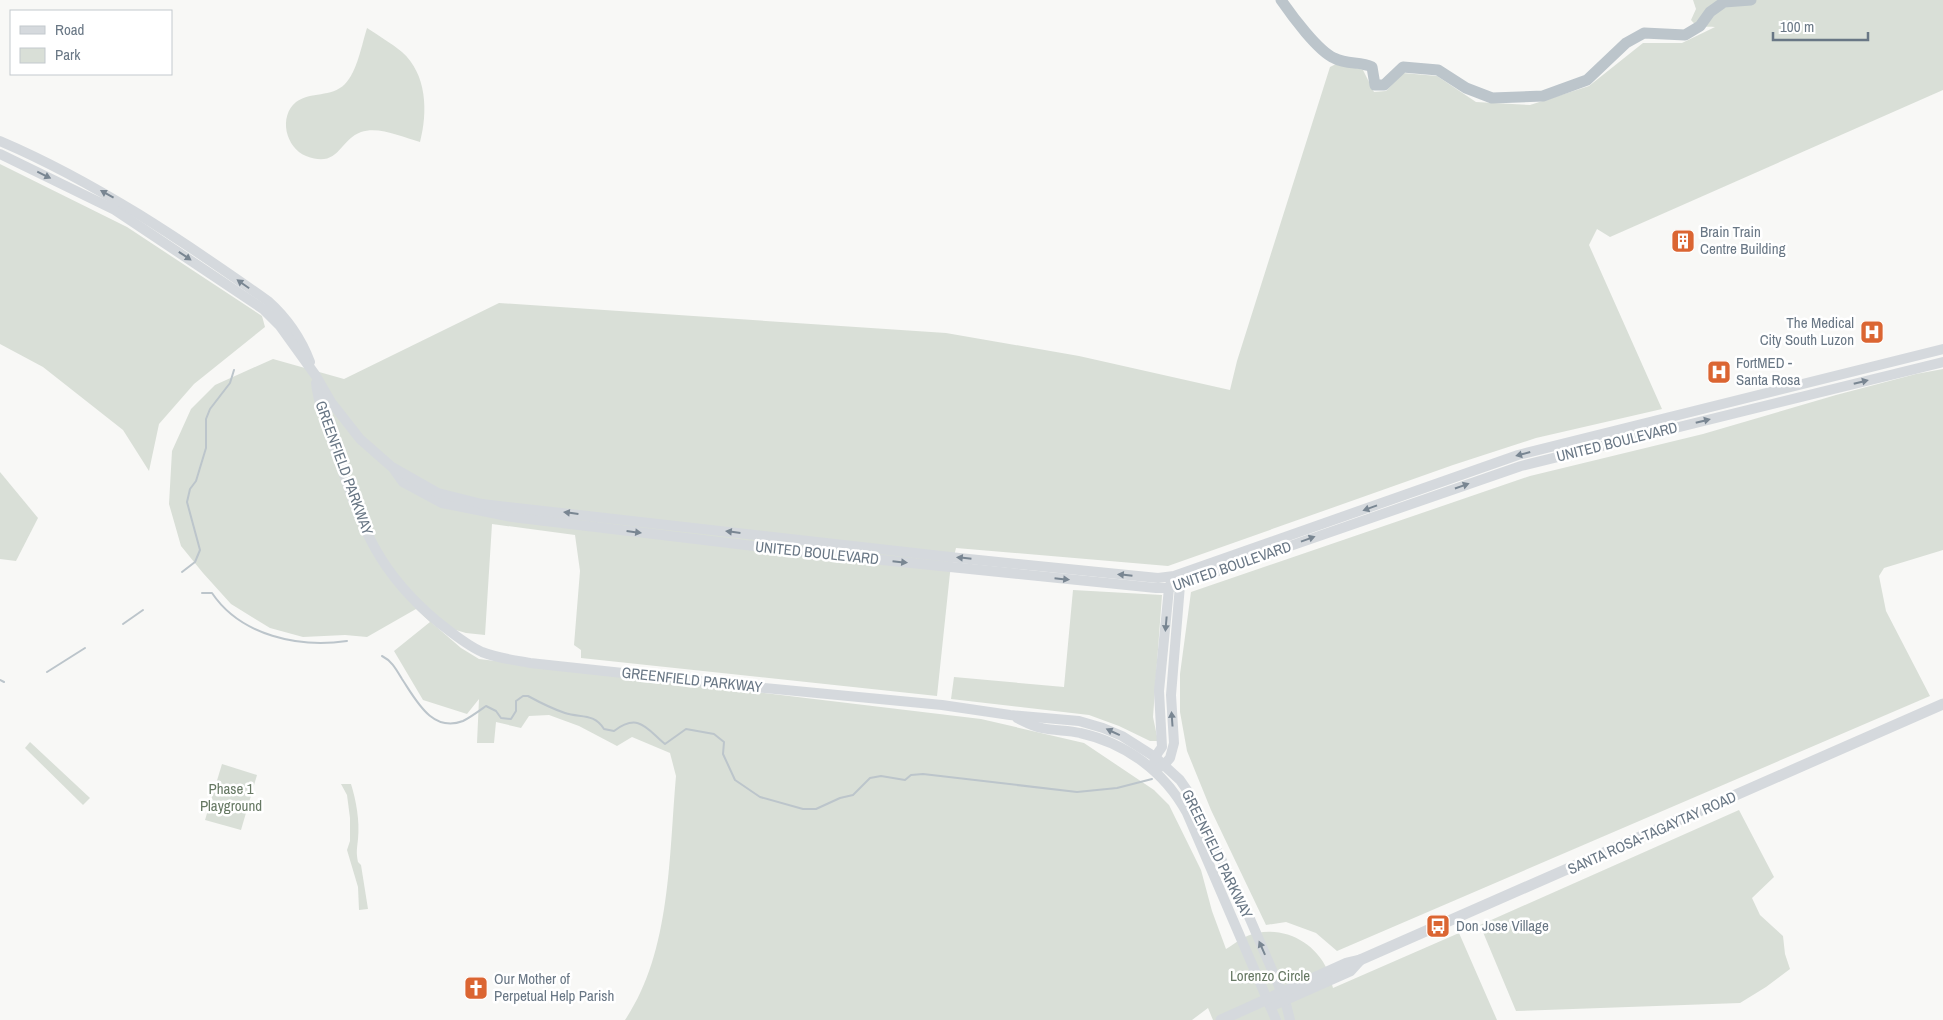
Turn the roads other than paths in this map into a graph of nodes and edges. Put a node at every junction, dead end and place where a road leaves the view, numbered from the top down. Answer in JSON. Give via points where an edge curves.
{"nodes":[{"id":1,"x":0,"y":141,"type":"edge"},
{"id":2,"x":0,"y":154,"type":"edge"},
{"id":3,"x":1943,"y":349,"type":"edge"},
{"id":4,"x":1943,"y":362,"type":"edge"},
{"id":5,"x":316,"y":376,"type":"junction"},
{"id":6,"x":393,"y":468,"type":"junction"},
{"id":7,"x":1177,"y":581,"type":"junction"},
{"id":8,"x":1169,"y":588,"type":"junction"},
{"id":9,"x":1943,"y":704,"type":"edge"},
{"id":10,"x":1010,"y":715,"type":"junction"},
{"id":11,"x":1155,"y":757,"type":"junction"},
{"id":12,"x":1164,"y":766,"type":"junction"},
{"id":13,"x":1154,"y":770,"type":"junction"},
{"id":14,"x":1283,"y":996,"type":"junction"},
{"id":15,"x":1269,"y":1002,"type":"junction"},
{"id":16,"x":1221,"y":1020,"type":"edge"},
{"id":17,"x":1238,"y":1020,"type":"edge"},
{"id":18,"x":1276,"y":1020,"type":"edge"},
{"id":19,"x":1290,"y":1020,"type":"edge"}],
"edges":[{"from":5,"to":1,"type":"main road","name":"GREENFIELD PARKWAY","one_way":true,"via":[[304,345],[282,313],[268,301],[120,202]]},
{"from":2,"to":5,"type":"main road","one_way":true,"via":[[115,210],[263,309],[280,326]]},
{"from":3,"to":7,"type":"main road","name":"UNITED BOULEVARD","one_way":true,"via":[[1518,454]]},
{"from":7,"to":4,"type":"main road","name":"UNITED BOULEVARD","one_way":true,"via":[[1521,466]]},
{"from":5,"to":6,"type":"main road","name":"UNITED BOULEVARD","via":[[331,402],[360,439]]},
{"from":5,"to":10,"type":"main road","name":"GREENFIELD PARKWAY","via":[[317,392],[353,502],[379,557],[414,600],[480,651],[530,663],[942,705]]},
{"from":7,"to":6,"type":"main road","name":"UNITED BOULEVARD","one_way":true,"via":[[482,504],[438,493]]},
{"from":6,"to":8,"type":"main road","name":"UNITED BOULEVARD","one_way":true,"via":[[402,482],[442,503],[512,517],[823,554]]},
{"from":7,"to":8,"type":"main road"},
{"from":12,"to":7,"type":"main road","one_way":true,"via":[[1174,744],[1171,695]]},
{"from":8,"to":11,"type":"main road","one_way":true,"via":[[1159,691],[1162,747]]},
{"from":9,"to":14,"type":"main road","name":"SANTA ROSA-TAGAYTAY ROAD","via":[[1360,960],[1350,971]]},
{"from":11,"to":10,"type":"main road","name":"GREENFIELD PARKWAY","one_way":true,"via":[[1122,736],[1079,721]]},
{"from":10,"to":13,"type":"main road","name":"GREENFIELD PARKWAY","via":[[1040,728],[1100,738]]},
{"from":11,"to":12,"type":"main road","name":"GREENFIELD PARKWAY"},
{"from":11,"to":13,"type":"main road"},
{"from":12,"to":13,"type":"main road"},
{"from":14,"to":12,"type":"main road","name":"GREENFIELD PARKWAY","one_way":true,"via":[[1196,806],[1180,780]]},
{"from":13,"to":15,"type":"main road","name":"GREENFIELD PARKWAY","via":[[1171,787],[1187,813]]},
{"from":14,"to":15,"type":"main road","name":"SANTA ROSA-TAGAYTAY ROAD"},
{"from":14,"to":19,"type":"main road","name":"GREENFIELD PARKWAY"},
{"from":15,"to":16,"type":"main road","name":"SANTA ROSA-TAGAYTAY ROAD"},
{"from":15,"to":17,"type":"main road","name":"SANTA ROSA-TAGAYTAY ROAD"},
{"from":15,"to":18,"type":"main road","name":"GREENFIELD PARKWAY"}]}
